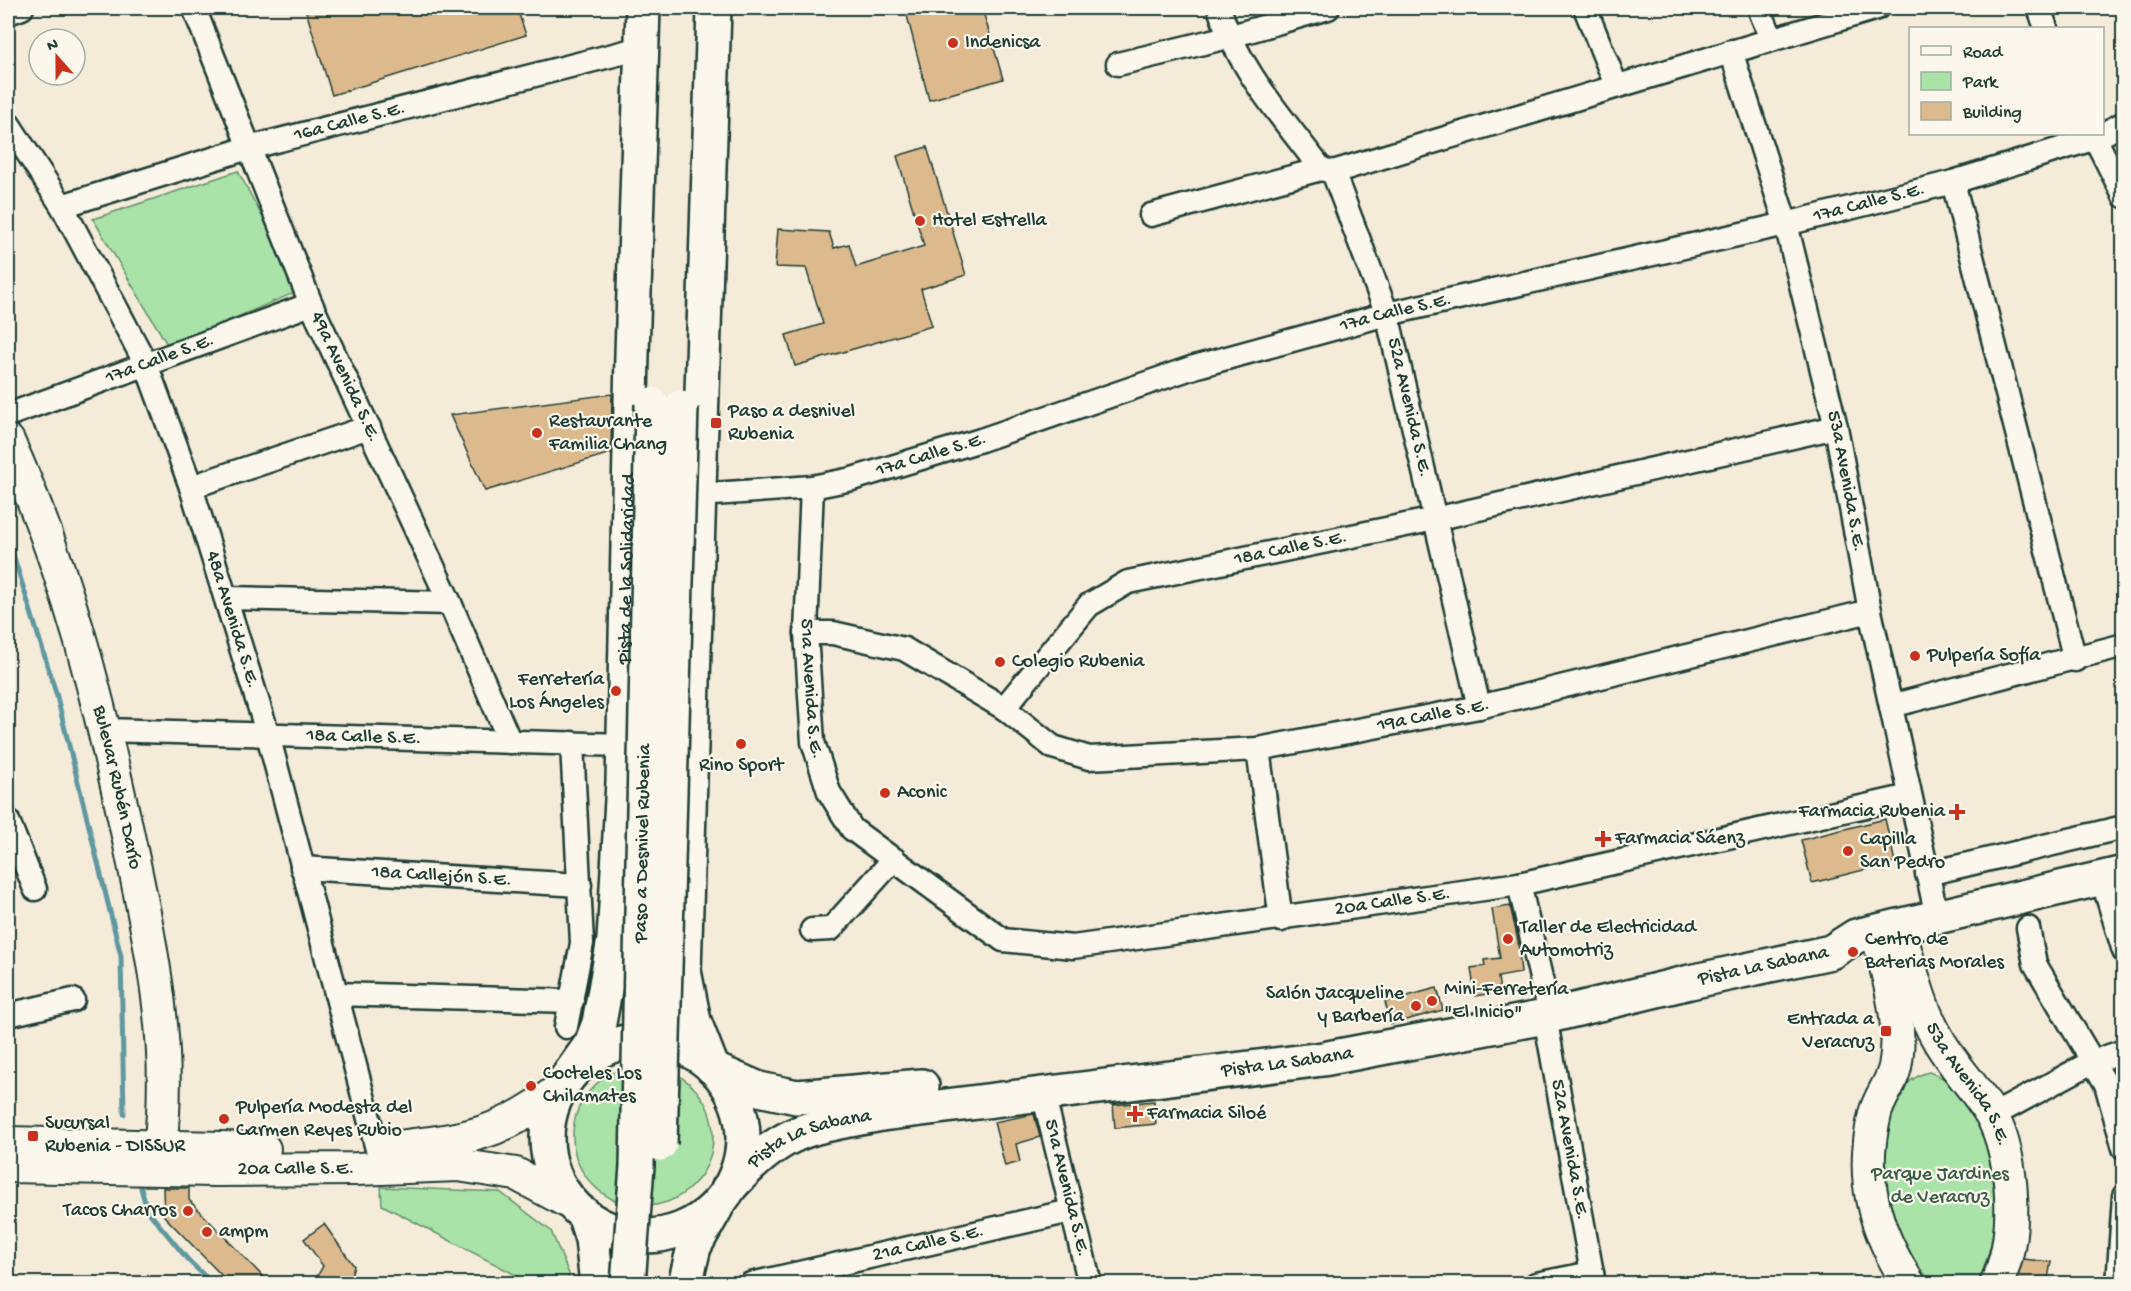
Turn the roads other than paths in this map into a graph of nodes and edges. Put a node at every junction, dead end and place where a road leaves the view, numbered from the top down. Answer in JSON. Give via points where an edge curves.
{"nodes":[{"id":1,"x":22,"y":8,"type":"edge"},
{"id":2,"x":194,"y":8,"type":"edge"},
{"id":3,"x":643,"y":8,"type":"edge"},
{"id":4,"x":665,"y":8,"type":"edge"},
{"id":5,"x":694,"y":8,"type":"edge"},
{"id":6,"x":714,"y":8,"type":"edge"},
{"id":7,"x":1219,"y":8,"type":"edge"},
{"id":8,"x":1328,"y":8,"type":"edge"},
{"id":9,"x":1585,"y":8,"type":"edge"},
{"id":10,"x":1760,"y":8,"type":"edge"},
{"id":11,"x":1877,"y":8,"type":"edge"},
{"id":12,"x":2039,"y":8,"type":"edge"},
{"id":13,"x":8,"y":13,"type":"edge"},
{"id":14,"x":2046,"y":27,"type":"edge"},
{"id":15,"x":1228,"y":38,"type":"junction"},
{"id":16,"x":1772,"y":40,"type":"junction"},
{"id":17,"x":641,"y":48,"type":"junction"},
{"id":18,"x":1731,"y":51,"type":"junction"},
{"id":19,"x":1118,"y":64,"type":"dead end"},
{"id":20,"x":1616,"y":85,"type":"junction"},
{"id":21,"x":8,"y":123,"type":"edge"},
{"id":22,"x":2124,"y":123,"type":"edge"},
{"id":23,"x":2104,"y":132,"type":"edge"},
{"id":24,"x":2094,"y":136,"type":"edge"},
{"id":25,"x":248,"y":148,"type":"junction"},
{"id":26,"x":1327,"y":171,"type":"junction"},
{"id":27,"x":1953,"y":182,"type":"junction"},
{"id":28,"x":2124,"y":196,"type":"edge"},
{"id":29,"x":62,"y":206,"type":"junction"},
{"id":30,"x":1151,"y":215,"type":"dead end"},
{"id":31,"x":1786,"y":224,"type":"junction"},
{"id":32,"x":311,"y":304,"type":"junction"},
{"id":33,"x":1387,"y":314,"type":"junction"},
{"id":34,"x":146,"y":364,"type":"junction"},
{"id":35,"x":666,"y":406,"type":"junction"},
{"id":36,"x":8,"y":415,"type":"edge"},
{"id":37,"x":369,"y":426,"type":"junction"},
{"id":38,"x":1836,"y":427,"type":"junction"},
{"id":39,"x":8,"y":441,"type":"edge"},
{"id":40,"x":191,"y":487,"type":"junction"},
{"id":41,"x":812,"y":487,"type":"junction"},
{"id":42,"x":699,"y":495,"type":"junction"},
{"id":43,"x":1435,"y":519,"type":"junction"},
{"id":44,"x":227,"y":598,"type":"junction"},
{"id":45,"x":450,"y":603,"type":"junction"},
{"id":46,"x":1870,"y":610,"type":"junction"},
{"id":47,"x":807,"y":633,"type":"junction"},
{"id":48,"x":2124,"y":645,"type":"edge"},
{"id":49,"x":2075,"y":660,"type":"junction"},
{"id":50,"x":1891,"y":706,"type":"junction"},
{"id":51,"x":1479,"y":707,"type":"junction"},
{"id":52,"x":1004,"y":708,"type":"junction"},
{"id":53,"x":104,"y":730,"type":"junction"},
{"id":54,"x":268,"y":735,"type":"junction"},
{"id":55,"x":510,"y":742,"type":"junction"},
{"id":56,"x":572,"y":743,"type":"junction"},
{"id":57,"x":624,"y":744,"type":"junction"},
{"id":58,"x":1258,"y":749,"type":"junction"},
{"id":59,"x":1910,"y":796,"type":"junction"},
{"id":60,"x":8,"y":822,"type":"edge"},
{"id":61,"x":2124,"y":827,"type":"edge"},
{"id":62,"x":894,"y":859,"type":"junction"},
{"id":63,"x":302,"y":868,"type":"junction"},
{"id":64,"x":1927,"y":874,"type":"junction"},
{"id":65,"x":2113,"y":876,"type":"edge"},
{"id":66,"x":1519,"y":884,"type":"junction"},
{"id":67,"x":580,"y":885,"type":"junction"},
{"id":68,"x":34,"y":889,"type":"dead end"},
{"id":69,"x":1937,"y":918,"type":"junction"},
{"id":70,"x":1281,"y":920,"type":"junction"},
{"id":71,"x":2028,"y":928,"type":"dead end"},
{"id":72,"x":812,"y":930,"type":"dead end"},
{"id":73,"x":1877,"y":931,"type":"junction"},
{"id":74,"x":2124,"y":951,"type":"edge"},
{"id":75,"x":336,"y":994,"type":"junction"},
{"id":76,"x":73,"y":1000,"type":"dead end"},
{"id":77,"x":572,"y":1001,"type":"junction"},
{"id":78,"x":1545,"y":1006,"type":"junction"},
{"id":79,"x":8,"y":1015,"type":"edge"},
{"id":80,"x":566,"y":1027,"type":"dead end"},
{"id":81,"x":2124,"y":1052,"type":"edge"},
{"id":82,"x":1949,"y":1058,"type":"junction"},
{"id":83,"x":2092,"y":1062,"type":"junction"},
{"id":84,"x":715,"y":1069,"type":"junction"},
{"id":85,"x":1895,"y":1069,"type":"junction"},
{"id":86,"x":563,"y":1085,"type":"junction"},
{"id":87,"x":1043,"y":1093,"type":"junction"},
{"id":88,"x":1992,"y":1116,"type":"junction"},
{"id":89,"x":8,"y":1143,"type":"edge"},
{"id":90,"x":160,"y":1147,"type":"junction"},
{"id":91,"x":2124,"y":1148,"type":"edge"},
{"id":92,"x":377,"y":1149,"type":"junction"},
{"id":93,"x":8,"y":1166,"type":"edge"},
{"id":94,"x":726,"y":1192,"type":"junction"},
{"id":95,"x":2124,"y":1196,"type":"edge"},
{"id":96,"x":579,"y":1209,"type":"junction"},
{"id":97,"x":1071,"y":1211,"type":"junction"},
{"id":98,"x":808,"y":1278,"type":"edge"},
{"id":99,"x":1593,"y":1278,"type":"edge"},
{"id":100,"x":2002,"y":1282,"type":"edge"},
{"id":101,"x":597,"y":1284,"type":"edge"},
{"id":102,"x":628,"y":1284,"type":"edge"},
{"id":103,"x":651,"y":1284,"type":"edge"},
{"id":104,"x":685,"y":1284,"type":"edge"},
{"id":105,"x":751,"y":1284,"type":"edge"},
{"id":106,"x":1090,"y":1284,"type":"edge"},
{"id":107,"x":1536,"y":1284,"type":"edge"},
{"id":108,"x":1909,"y":1284,"type":"edge"},
{"id":109,"x":2118,"y":1284,"type":"edge"}],
"edges":[{"from":1,"to":13,"type":"street"},
{"from":2,"to":25,"type":"street","name":"49a Avenida S.E."},
{"from":3,"to":17,"type":"main road","name":"Pista de la Solidaridad"},
{"from":4,"to":35,"type":"main road","via":[[653,297]]},
{"from":5,"to":35,"type":"main road"},
{"from":6,"to":42,"type":"main road"},
{"from":7,"to":15,"type":"street","name":"52a Avenida S.E."},
{"from":8,"to":15,"type":"street"},
{"from":9,"to":20,"type":"street"},
{"from":10,"to":16,"type":"street"},
{"from":11,"to":16,"type":"street"},
{"from":12,"to":14,"type":"street"},
{"from":15,"to":19,"type":"street"},
{"from":15,"to":26,"type":"street","name":"52a Avenida S.E.","via":[[1254,80]]},
{"from":16,"to":18,"type":"street"},
{"from":17,"to":25,"type":"street","name":"16a Calle S.E."},
{"from":17,"to":57,"type":"main road","name":"Pista de la Solidaridad"},
{"from":18,"to":20,"type":"street"},
{"from":18,"to":31,"type":"street","name":"53a Avenida S.E."},
{"from":20,"to":26,"type":"street"},
{"from":21,"to":29,"type":"street","name":"48a Avenida S.E."},
{"from":22,"to":23,"type":"street","name":"17a Calle S.E."},
{"from":24,"to":27,"type":"street","name":"17a Calle S.E."},
{"from":24,"to":28,"type":"street"},
{"from":25,"to":29,"type":"street","name":"16a Calle S.E."},
{"from":25,"to":32,"type":"street","name":"49a Avenida S.E."},
{"from":26,"to":30,"type":"street"},
{"from":26,"to":33,"type":"street","name":"52a Avenida S.E."},
{"from":27,"to":31,"type":"street","name":"17a Calle S.E."},
{"from":27,"to":49,"type":"street"},
{"from":29,"to":34,"type":"street","name":"48a Avenida S.E."},
{"from":31,"to":33,"type":"street","name":"17a Calle S.E."},
{"from":31,"to":38,"type":"street","name":"53a Avenida S.E."},
{"from":32,"to":34,"type":"street","name":"17a Calle S.E."},
{"from":32,"to":37,"type":"street","name":"49a Avenida S.E."},
{"from":33,"to":41,"type":"street","name":"17a Calle S.E.","via":[[1194,367],[981,440],[852,479]]},
{"from":33,"to":43,"type":"street","name":"52a Avenida S.E."},
{"from":34,"to":36,"type":"street","name":"17a Calle S.E."},
{"from":34,"to":40,"type":"street","name":"48a Avenida S.E."},
{"from":35,"to":102,"type":"main road","name":"Paso a Desnivel Rubenia","bridge":true,"via":[[637,1166]]},
{"from":35,"to":103,"type":"main road","name":"Paso a Desnivel Rubenia","bridge":true,"via":[[657,1213]]},
{"from":37,"to":40,"type":"street"},
{"from":37,"to":45,"type":"street","name":"49a Avenida S.E."},
{"from":38,"to":43,"type":"street","name":"18a Calle S.E."},
{"from":38,"to":46,"type":"street","name":"53a Avenida S.E."},
{"from":39,"to":53,"type":"street","name":"Bulevar Rubén Darío","via":[[65,584]]},
{"from":40,"to":44,"type":"street","name":"48a Avenida S.E."},
{"from":41,"to":42,"type":"street","name":"17a Calle S.E."},
{"from":41,"to":47,"type":"street","name":"51a Avenida S.E."},
{"from":42,"to":84,"type":"main road","via":[[684,971],[694,1021]]},
{"from":43,"to":51,"type":"street","name":"52a Avenida S.E."},
{"from":43,"to":52,"type":"street","name":"18a Calle S.E.","via":[[1128,582],[1089,605]]},
{"from":44,"to":45,"type":"street"},
{"from":44,"to":54,"type":"street","name":"48a Avenida S.E."},
{"from":45,"to":55,"type":"street","name":"49a Avenida S.E."},
{"from":46,"to":50,"type":"street","name":"53a Avenida S.E."},
{"from":46,"to":51,"type":"street","name":"19a Calle S.E."},
{"from":47,"to":52,"type":"street","via":[[833,633],[904,649]]},
{"from":47,"to":62,"type":"street","name":"51a Avenida S.E.","via":[[813,742],[829,792],[852,829]]},
{"from":48,"to":49,"type":"street"},
{"from":49,"to":50,"type":"street"},
{"from":50,"to":59,"type":"street","name":"53a Avenida S.E."},
{"from":51,"to":58,"type":"street","name":"19a Calle S.E."},
{"from":52,"to":58,"type":"street","name":"19a Calle S.E.","via":[[1053,747],[1089,758]]},
{"from":53,"to":54,"type":"street","name":"18a Calle S.E."},
{"from":53,"to":90,"type":"street","name":"Bulevar Rubén Darío","via":[[162,1011]]},
{"from":54,"to":55,"type":"street","name":"18a Calle S.E."},
{"from":54,"to":63,"type":"street","name":"48a Avenida S.E."},
{"from":55,"to":56,"type":"street","name":"18a Calle S.E."},
{"from":56,"to":57,"type":"street","name":"18a Calle S.E."},
{"from":56,"to":67,"type":"street"},
{"from":57,"to":86,"type":"main road","name":"Pista de la Solidaridad","via":[[609,971],[595,1034]]},
{"from":58,"to":70,"type":"street"},
{"from":59,"to":64,"type":"street","name":"53a Avenida S.E."},
{"from":59,"to":66,"type":"street","name":"20a Calle S.E."},
{"from":60,"to":68,"type":"street"},
{"from":61,"to":64,"type":"street"},
{"from":62,"to":70,"type":"street","name":"20a Calle S.E.","via":[[1003,940],[1073,947]]},
{"from":62,"to":72,"type":"street","via":[[831,929]]},
{"from":63,"to":67,"type":"street","name":"18a Callejón S.E."},
{"from":63,"to":75,"type":"street","name":"48a Avenida S.E."},
{"from":64,"to":69,"type":"street","name":"53a Avenida S.E."},
{"from":65,"to":69,"type":"main road","name":"Pista La Sabana"},
{"from":65,"to":74,"type":"street"},
{"from":66,"to":70,"type":"street","name":"20a Calle S.E."},
{"from":66,"to":78,"type":"street","name":"52a Avenida S.E."},
{"from":67,"to":77,"type":"street","via":[[582,943]]},
{"from":69,"to":73,"type":"main road","name":"Pista La Sabana"},
{"from":71,"to":83,"type":"street","via":[[2036,964]]},
{"from":73,"to":78,"type":"main road","name":"Pista La Sabana","via":[[1831,952],[1690,982]]},
{"from":73,"to":82,"type":"street","name":"53a Avenida S.E."},
{"from":73,"to":85,"type":"street","name":"53a Avenida S.E.","via":[[1897,1024]]},
{"from":75,"to":77,"type":"street"},
{"from":75,"to":92,"type":"street","name":"48a Avenida S.E."},
{"from":76,"to":79,"type":"street"},
{"from":77,"to":80,"type":"street"},
{"from":78,"to":84,"type":"main road","name":"Pista La Sabana","via":[[1318,1042],[810,1098],[765,1091]]},
{"from":78,"to":87,"type":"main road","name":"Pista La Sabana","via":[[1323,1059]]},
{"from":78,"to":99,"type":"street","name":"52a Avenida S.E."},
{"from":81,"to":83,"type":"street"},
{"from":82,"to":85,"type":"street"},
{"from":82,"to":88,"type":"street","name":"53a Avenida S.E."},
{"from":83,"to":88,"type":"street"},
{"from":83,"to":91,"type":"street","via":[[2112,1102]]},
{"from":84,"to":86,"type":"main road","via":[[679,1046],[640,1040],[611,1046],[593,1055]]},
{"from":84,"to":94,"type":"main road","via":[[736,1100],[742,1122],[741,1157]]},
{"from":85,"to":108,"type":"street","name":"53a Avenida S.E.","via":[[1875,1112],[1868,1188],[1885,1242]]},
{"from":86,"to":92,"type":"street","name":"20a Calle S.E.","via":[[524,1115],[483,1134]]},
{"from":86,"to":96,"type":"main road","via":[[550,1116],[548,1148],[556,1179]]},
{"from":87,"to":94,"type":"main road","name":"Pista La Sabana","via":[[882,1114],[807,1129],[766,1151]]},
{"from":87,"to":97,"type":"street","name":"51a Avenida S.E."},
{"from":88,"to":100,"type":"street","name":"53a Avenida S.E.","via":[[2006,1155],[2011,1192]]},
{"from":89,"to":90,"type":"street","name":"20a Calle S.E."},
{"from":90,"to":92,"type":"street","name":"20a Calle S.E."},
{"from":93,"to":96,"type":"street","name":"20a Calle S.E.","via":[[214,1170],[468,1165],[516,1174]]},
{"from":94,"to":96,"type":"main road","via":[[705,1215],[689,1225],[653,1235],[617,1231]]},
{"from":94,"to":104,"type":"main road","via":[[694,1247]]},
{"from":95,"to":109,"type":"street"},
{"from":96,"to":101,"type":"main road","via":[[592,1239]]},
{"from":97,"to":98,"type":"street","name":"21a Calle S.E."},
{"from":97,"to":106,"type":"street","name":"51a Avenida S.E."},
{"from":98,"to":105,"type":"street","name":"21a Calle S.E."},
{"from":99,"to":107,"type":"street"}]}
